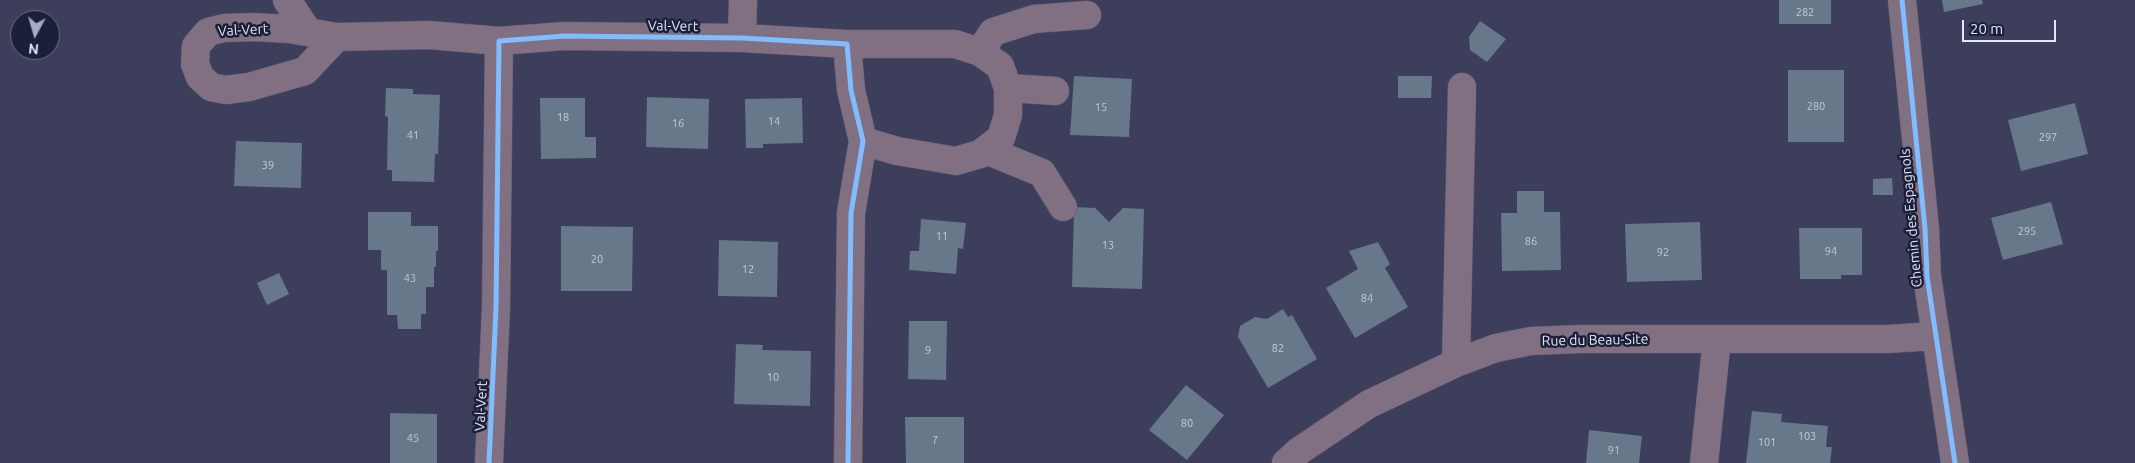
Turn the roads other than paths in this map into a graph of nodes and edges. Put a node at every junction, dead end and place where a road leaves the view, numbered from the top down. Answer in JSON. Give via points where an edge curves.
{"nodes":[{"id":1,"x":287,"y":0,"type":"edge"},
{"id":2,"x":742,"y":0,"type":"edge"},
{"id":3,"x":1902,"y":0,"type":"edge"},
{"id":4,"x":1087,"y":15,"type":"dead end"},
{"id":5,"x":308,"y":32,"type":"junction"},
{"id":6,"x":337,"y":37,"type":"junction"},
{"id":7,"x":742,"y":38,"type":"junction"},
{"id":8,"x":499,"y":41,"type":"junction"},
{"id":9,"x":847,"y":44,"type":"junction"},
{"id":10,"x":980,"y":52,"type":"junction"},
{"id":11,"x":1462,"y":87,"type":"dead end"},
{"id":12,"x":1008,"y":88,"type":"junction"},
{"id":13,"x":1055,"y":91,"type":"dead end"},
{"id":14,"x":863,"y":141,"type":"junction"},
{"id":15,"x":986,"y":150,"type":"junction"},
{"id":16,"x":1063,"y":207,"type":"dead end"},
{"id":17,"x":1935,"y":336,"type":"junction"},
{"id":18,"x":1717,"y":339,"type":"junction"},
{"id":19,"x":1456,"y":364,"type":"junction"},
{"id":20,"x":489,"y":463,"type":"edge"},
{"id":21,"x":848,"y":463,"type":"edge"},
{"id":22,"x":1286,"y":463,"type":"edge"},
{"id":23,"x":1704,"y":463,"type":"edge"},
{"id":24,"x":1955,"y":463,"type":"edge"}],
"edges":[{"from":1,"to":5,"type":"street"},
{"from":2,"to":7,"type":"street"},
{"from":3,"to":17,"type":"street","name":"Chemin des Espagnols"},
{"from":4,"to":10,"type":"street","via":[[1034,19],[993,32]]},
{"from":5,"to":6,"type":"street","name":"Val-Vert"},
{"from":5,"to":6,"type":"street","name":"Val-Vert","via":[[254,27],[208,32],[196,46],[194,64],[200,77],[211,88],[249,87],[305,71]]},
{"from":6,"to":8,"type":"street","name":"Val-Vert","via":[[429,35]]},
{"from":7,"to":8,"type":"street","name":"Val-Vert","via":[[564,36]]},
{"from":7,"to":9,"type":"street","name":"Val-Vert"},
{"from":8,"to":20,"type":"street","name":"Val-Vert","via":[[496,308]]},
{"from":9,"to":10,"type":"street","name":"Val-Vert","via":[[955,44]]},
{"from":9,"to":14,"type":"street","via":[[851,90]]},
{"from":10,"to":12,"type":"street","name":"Val-Vert","via":[[1000,66]]},
{"from":11,"to":19,"type":"street"},
{"from":12,"to":13,"type":"street"},
{"from":12,"to":15,"type":"street","name":"Val-Vert","via":[[1008,116],[1001,138]]},
{"from":14,"to":15,"type":"street","name":"Val-Vert","via":[[897,151],[956,161]]},
{"from":14,"to":21,"type":"street","via":[[851,213]]},
{"from":15,"to":16,"type":"street","via":[[1042,173]]},
{"from":17,"to":18,"type":"street","name":"Rue du Beau-Site"},
{"from":17,"to":24,"type":"street","name":"Chemin des Espagnols"},
{"from":18,"to":19,"type":"street","name":"Rue du Beau-Site","via":[[1531,340],[1496,348]]},
{"from":18,"to":23,"type":"street"},
{"from":19,"to":22,"type":"street","name":"Rue du Beau-Site","via":[[1369,404]]}]}
